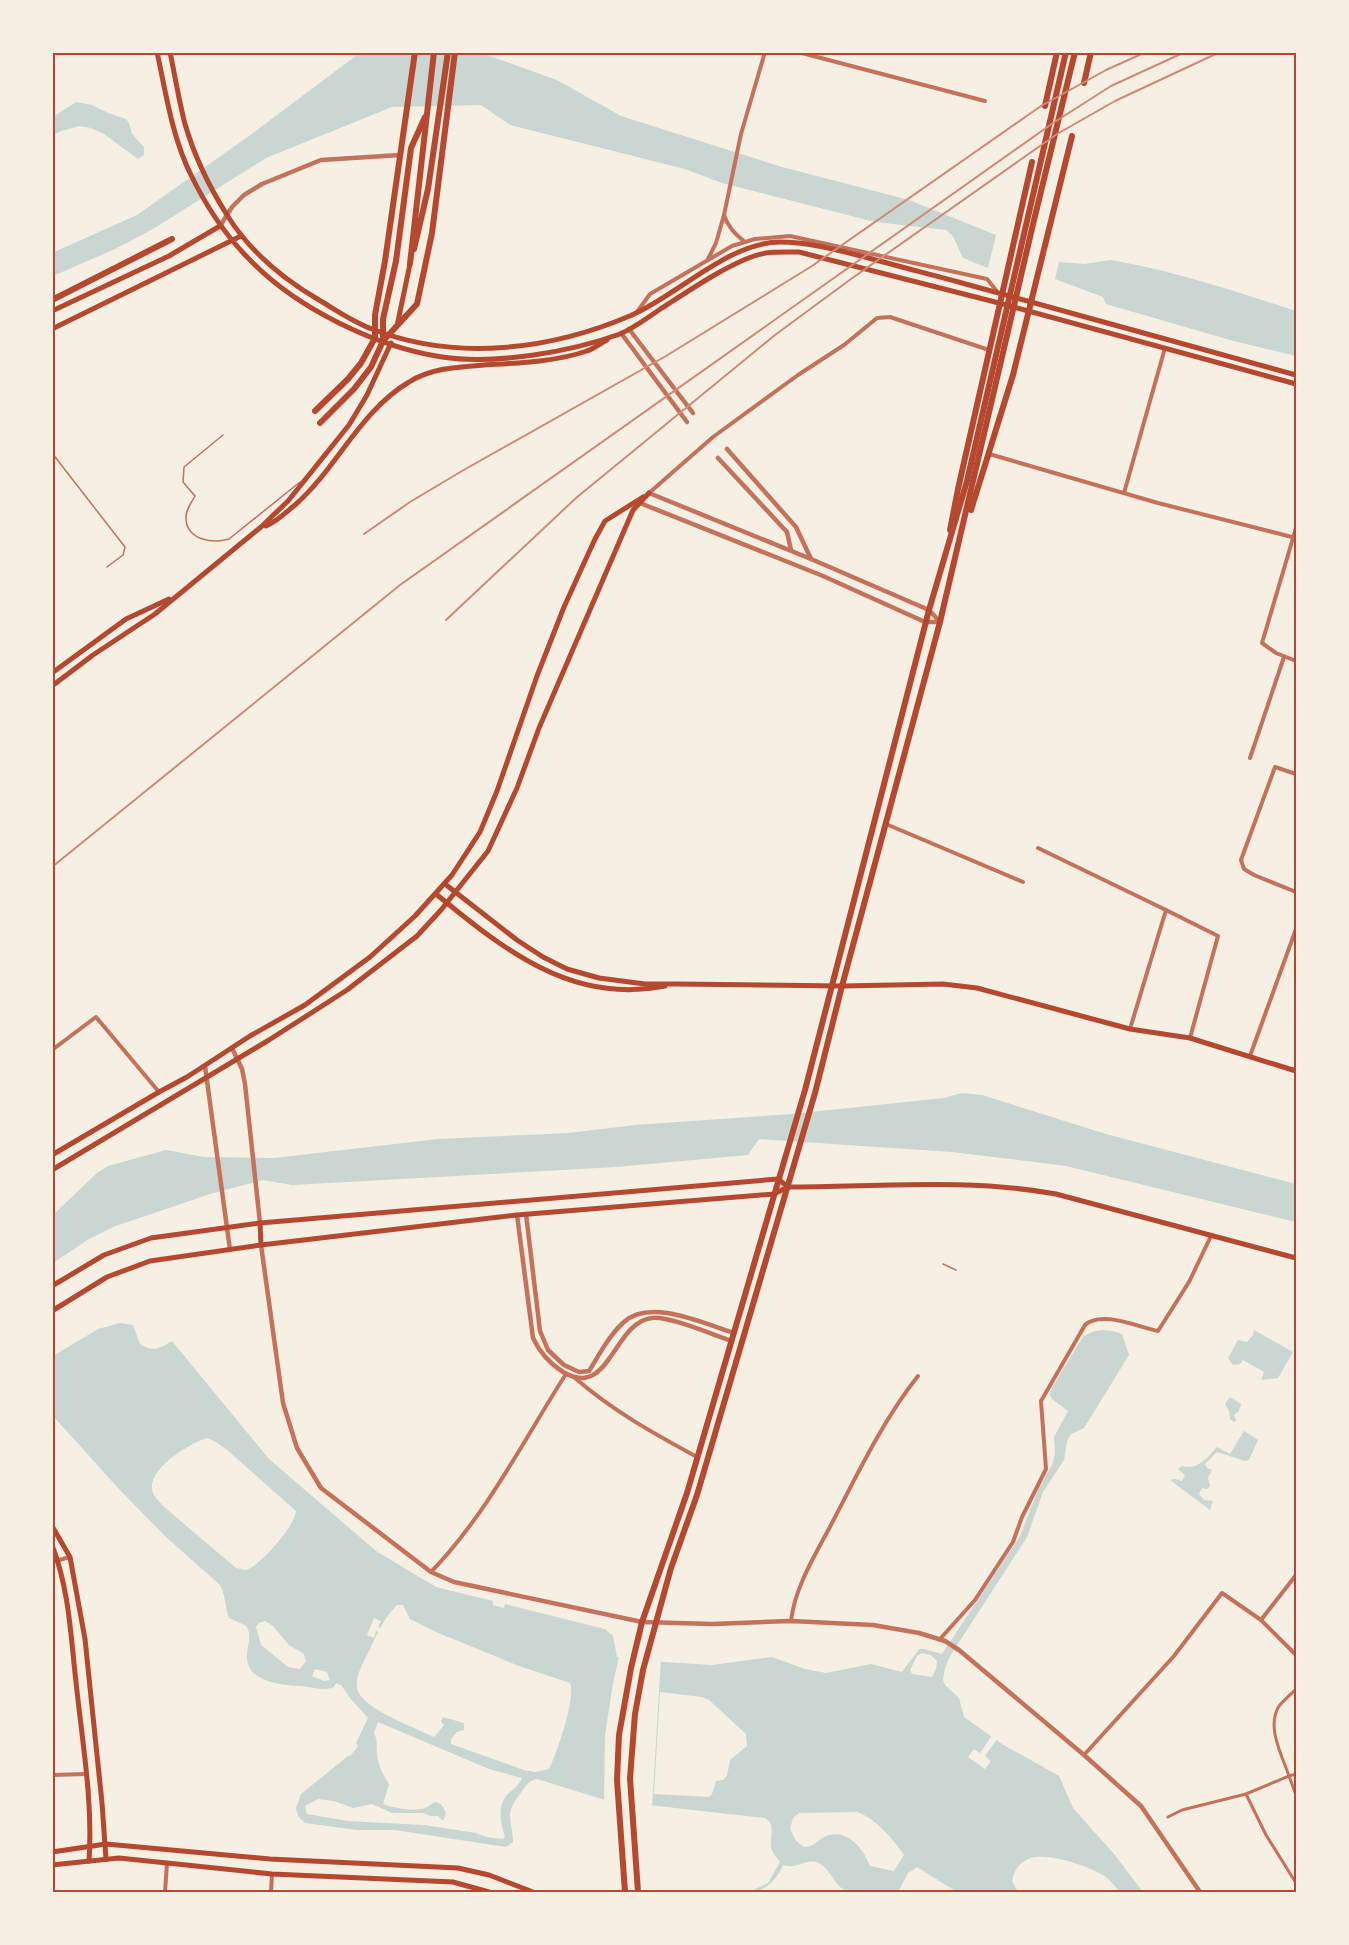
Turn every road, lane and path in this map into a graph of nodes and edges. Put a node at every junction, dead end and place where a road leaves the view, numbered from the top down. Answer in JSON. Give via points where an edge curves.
{"nodes":[{"id":1,"x":158,"y":52,"type":"edge"},
{"id":2,"x":170,"y":52,"type":"edge"},
{"id":3,"x":415,"y":52,"type":"edge"},
{"id":4,"x":434,"y":52,"type":"edge"},
{"id":5,"x":448,"y":52,"type":"edge"},
{"id":6,"x":455,"y":52,"type":"edge"},
{"id":7,"x":765,"y":52,"type":"edge"},
{"id":8,"x":798,"y":52,"type":"edge"},
{"id":9,"x":1057,"y":52,"type":"edge"},
{"id":10,"x":1066,"y":52,"type":"edge"},
{"id":11,"x":1075,"y":52,"type":"edge"},
{"id":12,"x":1091,"y":52,"type":"edge"},
{"id":13,"x":1084,"y":83,"type":"dead end"},
{"id":14,"x":985,"y":101,"type":"dead end"},
{"id":15,"x":1045,"y":106,"type":"dead end"},
{"id":16,"x":426,"y":117,"type":"junction"},
{"id":17,"x":442,"y":118,"type":"junction"},
{"id":18,"x":1072,"y":136,"type":"dead end"},
{"id":19,"x":400,"y":154,"type":"junction"},
{"id":20,"x":1032,"y":162,"type":"dead end"},
{"id":21,"x":724,"y":214,"type":"junction"},
{"id":22,"x":227,"y":215,"type":"junction"},
{"id":23,"x":220,"y":226,"type":"junction"},
{"id":24,"x":242,"y":236,"type":"junction"},
{"id":25,"x":172,"y":239,"type":"dead end"},
{"id":26,"x":232,"y":241,"type":"junction"},
{"id":27,"x":745,"y":242,"type":"junction"},
{"id":28,"x":707,"y":261,"type":"junction"},
{"id":29,"x":410,"y":264,"type":"junction"},
{"id":30,"x":996,"y":290,"type":"dead end"},
{"id":31,"x":52,"y":300,"type":"edge"},
{"id":32,"x":999,"y":303,"type":"junction"},
{"id":33,"x":52,"y":311,"type":"edge"},
{"id":34,"x":1028,"y":311,"type":"junction"},
{"id":35,"x":635,"y":314,"type":"junction"},
{"id":36,"x":52,"y":329,"type":"edge"},
{"id":37,"x":629,"y":329,"type":"junction"},
{"id":38,"x":375,"y":330,"type":"junction"},
{"id":39,"x":383,"y":333,"type":"junction"},
{"id":40,"x":621,"y":333,"type":"junction"},
{"id":41,"x":614,"y":335,"type":"junction"},
{"id":42,"x":375,"y":338,"type":"junction"},
{"id":43,"x":383,"y":341,"type":"junction"},
{"id":44,"x":1165,"y":347,"type":"junction"},
{"id":45,"x":989,"y":350,"type":"junction"},
{"id":46,"x":1296,"y":375,"type":"edge"},
{"id":47,"x":1296,"y":384,"type":"edge"},
{"id":48,"x":315,"y":411,"type":"dead end"},
{"id":49,"x":693,"y":412,"type":"dead end"},
{"id":50,"x":687,"y":422,"type":"dead end"},
{"id":51,"x":320,"y":423,"type":"dead end"},
{"id":52,"x":223,"y":435,"type":"dead end"},
{"id":53,"x":727,"y":449,"type":"dead end"},
{"id":54,"x":52,"y":453,"type":"edge"},
{"id":55,"x":989,"y":454,"type":"junction"},
{"id":56,"x":718,"y":458,"type":"dead end"},
{"id":57,"x":308,"y":476,"type":"junction"},
{"id":58,"x":970,"y":483,"type":"junction"},
{"id":59,"x":649,"y":493,"type":"junction"},
{"id":60,"x":1124,"y":493,"type":"junction"},
{"id":61,"x":640,"y":503,"type":"junction"},
{"id":62,"x":261,"y":527,"type":"junction"},
{"id":63,"x":1296,"y":528,"type":"edge"},
{"id":64,"x":1295,"y":538,"type":"edge"},
{"id":65,"x":791,"y":550,"type":"junction"},
{"id":66,"x":946,"y":554,"type":"junction"},
{"id":67,"x":811,"y":559,"type":"junction"},
{"id":68,"x":954,"y":565,"type":"junction"},
{"id":69,"x":107,"y":567,"type":"dead end"},
{"id":70,"x":174,"y":597,"type":"junction"},
{"id":71,"x":929,"y":610,"type":"junction"},
{"id":72,"x":925,"y":622,"type":"junction"},
{"id":73,"x":940,"y":622,"type":"junction"},
{"id":74,"x":1284,"y":657,"type":"junction"},
{"id":75,"x":1296,"y":661,"type":"edge"},
{"id":76,"x":52,"y":673,"type":"edge"},
{"id":77,"x":52,"y":686,"type":"edge"},
{"id":78,"x":1251,"y":758,"type":"dead end"},
{"id":79,"x":1296,"y":774,"type":"edge"},
{"id":80,"x":886,"y":823,"type":"junction"},
{"id":81,"x":1038,"y":848,"type":"dead end"},
{"id":82,"x":1023,"y":882,"type":"dead end"},
{"id":83,"x":445,"y":884,"type":"junction"},
{"id":84,"x":1296,"y":892,"type":"edge"},
{"id":85,"x":454,"y":893,"type":"junction"},
{"id":86,"x":436,"y":894,"type":"junction"},
{"id":87,"x":447,"y":903,"type":"junction"},
{"id":88,"x":1166,"y":910,"type":"junction"},
{"id":89,"x":1296,"y":928,"type":"edge"},
{"id":90,"x":676,"y":984,"type":"junction"},
{"id":91,"x":832,"y":985,"type":"junction"},
{"id":92,"x":842,"y":986,"type":"junction"},
{"id":93,"x":1130,"y":1029,"type":"junction"},
{"id":94,"x":1190,"y":1038,"type":"junction"},
{"id":95,"x":232,"y":1048,"type":"junction"},
{"id":96,"x":52,"y":1050,"type":"edge"},
{"id":97,"x":1250,"y":1056,"type":"junction"},
{"id":98,"x":238,"y":1059,"type":"junction"},
{"id":99,"x":205,"y":1066,"type":"junction"},
{"id":100,"x":1296,"y":1071,"type":"edge"},
{"id":101,"x":207,"y":1077,"type":"junction"},
{"id":102,"x":159,"y":1092,"type":"junction"},
{"id":103,"x":52,"y":1155,"type":"edge"},
{"id":104,"x":52,"y":1170,"type":"edge"},
{"id":105,"x":778,"y":1179,"type":"junction"},
{"id":106,"x":788,"y":1185,"type":"junction"},
{"id":107,"x":774,"y":1194,"type":"junction"},
{"id":108,"x":526,"y":1214,"type":"junction"},
{"id":109,"x":517,"y":1215,"type":"junction"},
{"id":110,"x":260,"y":1223,"type":"junction"},
{"id":111,"x":226,"y":1228,"type":"junction"},
{"id":112,"x":1211,"y":1236,"type":"junction"},
{"id":113,"x":261,"y":1245,"type":"junction"},
{"id":114,"x":230,"y":1250,"type":"junction"},
{"id":115,"x":1296,"y":1258,"type":"edge"},
{"id":116,"x":943,"y":1264,"type":"dead end"},
{"id":117,"x":956,"y":1269,"type":"dead end"},
{"id":118,"x":52,"y":1286,"type":"edge"},
{"id":119,"x":52,"y":1311,"type":"edge"},
{"id":120,"x":734,"y":1333,"type":"junction"},
{"id":121,"x":732,"y":1341,"type":"junction"},
{"id":122,"x":566,"y":1374,"type":"junction"},
{"id":123,"x":918,"y":1376,"type":"dead end"},
{"id":124,"x":575,"y":1378,"type":"junction"},
{"id":125,"x":697,"y":1457,"type":"junction"},
{"id":126,"x":52,"y":1526,"type":"edge"},
{"id":127,"x":52,"y":1545,"type":"edge"},
{"id":128,"x":70,"y":1557,"type":"junction"},
{"id":129,"x":55,"y":1561,"type":"edge"},
{"id":130,"x":431,"y":1572,"type":"junction"},
{"id":131,"x":1296,"y":1575,"type":"edge"},
{"id":132,"x":1261,"y":1620,"type":"junction"},
{"id":133,"x":791,"y":1621,"type":"junction"},
{"id":134,"x":642,"y":1622,"type":"junction"},
{"id":135,"x":655,"y":1623,"type":"junction"},
{"id":136,"x":942,"y":1640,"type":"junction"},
{"id":137,"x":1296,"y":1655,"type":"edge"},
{"id":138,"x":1296,"y":1689,"type":"edge"},
{"id":139,"x":1084,"y":1755,"type":"junction"},
{"id":140,"x":87,"y":1774,"type":"junction"},
{"id":141,"x":1296,"y":1774,"type":"edge"},
{"id":142,"x":52,"y":1775,"type":"edge"},
{"id":143,"x":1289,"y":1776,"type":"junction"},
{"id":144,"x":1246,"y":1794,"type":"junction"},
{"id":145,"x":1296,"y":1795,"type":"edge"},
{"id":146,"x":1168,"y":1817,"type":"dead end"},
{"id":147,"x":106,"y":1844,"type":"junction"},
{"id":148,"x":90,"y":1846,"type":"junction"},
{"id":149,"x":52,"y":1852,"type":"edge"},
{"id":150,"x":106,"y":1859,"type":"junction"},
{"id":151,"x":89,"y":1861,"type":"junction"},
{"id":152,"x":167,"y":1863,"type":"junction"},
{"id":153,"x":52,"y":1865,"type":"edge"},
{"id":154,"x":272,"y":1874,"type":"junction"},
{"id":155,"x":1296,"y":1883,"type":"edge"},
{"id":156,"x":484,"y":1892,"type":"edge"},
{"id":157,"x":165,"y":1893,"type":"edge"},
{"id":158,"x":271,"y":1893,"type":"edge"},
{"id":159,"x":533,"y":1893,"type":"edge"},
{"id":160,"x":625,"y":1893,"type":"edge"},
{"id":161,"x":638,"y":1893,"type":"edge"},
{"id":162,"x":1200,"y":1893,"type":"edge"}],
"edges":[{"from":1,"to":23,"type":"main road","via":[[173,126],[189,172]]},
{"from":2,"to":22,"type":"main road","via":[[186,126]]},
{"from":3,"to":19,"type":"main road"},
{"from":4,"to":16,"type":"main road"},
{"from":5,"to":17,"type":"main road"},
{"from":6,"to":17,"type":"main road"},
{"from":7,"to":21,"type":"street","via":[[741,134]]},
{"from":8,"to":14,"type":"street"},
{"from":9,"to":15,"type":"main road"},
{"from":10,"to":58,"type":"main road"},
{"from":11,"to":58,"type":"main road"},
{"from":12,"to":13,"type":"main road"},
{"from":16,"to":29,"type":"main road"},
{"from":16,"to":39,"type":"main road","via":[[411,148]]},
{"from":17,"to":29,"type":"main road"},
{"from":17,"to":43,"type":"main road","via":[[432,233],[417,304]]},
{"from":18,"to":34,"type":"main road"},
{"from":19,"to":22,"type":"street","via":[[321,160],[261,184],[244,195]]},
{"from":19,"to":38,"type":"main road"},
{"from":20,"to":32,"type":"main road"},
{"from":21,"to":27,"type":"street","via":[[735,235]]},
{"from":21,"to":28,"type":"street"},
{"from":22,"to":23,"type":"street"},
{"from":22,"to":24,"type":"main road"},
{"from":23,"to":26,"type":"main road"},
{"from":23,"to":33,"type":"main road","via":[[169,256]]},
{"from":24,"to":26,"type":"main road"},
{"from":24,"to":38,"type":"main road","via":[[292,284]]},
{"from":25,"to":31,"type":"main road"},
{"from":26,"to":36,"type":"main road"},
{"from":26,"to":42,"type":"main road","via":[[286,291],[351,330]]},
{"from":27,"to":28,"type":"street"},
{"from":27,"to":30,"type":"street","via":[[790,236],[987,279]]},
{"from":28,"to":35,"type":"street","via":[[650,294]]},
{"from":29,"to":57,"type":"main road","via":[[386,357],[349,425]]},
{"from":32,"to":34,"type":"main road"},
{"from":32,"to":37,"type":"main road","via":[[799,252],[779,252],[754,256],[733,266]]},
{"from":32,"to":45,"type":"main road"},
{"from":34,"to":44,"type":"main road"},
{"from":34,"to":55,"type":"main road"},
{"from":35,"to":39,"type":"main road","via":[[580,335],[526,346],[442,347]]},
{"from":35,"to":46,"type":"main road","via":[[737,253],[768,243],[802,243]]},
{"from":37,"to":40,"type":"main road"},
{"from":37,"to":49,"type":"street"},
{"from":38,"to":39,"type":"main road"},
{"from":38,"to":42,"type":"main road"},
{"from":39,"to":43,"type":"main road"},
{"from":40,"to":41,"type":"main road"},
{"from":40,"to":50,"type":"street"},
{"from":41,"to":43,"type":"main road","via":[[527,356],[470,358],[416,352]]},
{"from":41,"to":62,"type":"main road","via":[[589,351],[557,358],[453,367],[411,380],[378,405],[301,499],[276,522]]},
{"from":42,"to":43,"type":"main road"},
{"from":42,"to":48,"type":"main road","via":[[348,380]]},
{"from":43,"to":51,"type":"main road","via":[[371,367]]},
{"from":44,"to":47,"type":"main road"},
{"from":44,"to":60,"type":"street"},
{"from":45,"to":59,"type":"street","via":[[891,317],[877,318],[713,436]]},
{"from":45,"to":66,"type":"main road"},
{"from":52,"to":57,"type":"lane","via":[[184,467],[183,482],[195,496],[186,520],[191,532],[201,539],[229,539]]},
{"from":53,"to":67,"type":"street","via":[[796,527]]},
{"from":54,"to":69,"type":"lane","via":[[125,547],[123,555]]},
{"from":55,"to":60,"type":"street"},
{"from":55,"to":68,"type":"main road"},
{"from":56,"to":65,"type":"street","via":[[787,532]]},
{"from":57,"to":62,"type":"main road"},
{"from":58,"to":66,"type":"main road"},
{"from":58,"to":68,"type":"main road"},
{"from":59,"to":61,"type":"main road"},
{"from":59,"to":65,"type":"street"},
{"from":59,"to":83,"type":"main road","via":[[605,521],[595,539],[537,676],[480,832]]},
{"from":60,"to":64,"type":"street"},
{"from":61,"to":72,"type":"street","via":[[823,576]]},
{"from":61,"to":85,"type":"main road","via":[[633,510],[488,851]]},
{"from":62,"to":70,"type":"main road"},
{"from":63,"to":64,"type":"street"},
{"from":64,"to":74,"type":"street","via":[[1262,643]]},
{"from":65,"to":67,"type":"street"},
{"from":66,"to":71,"type":"main road"},
{"from":67,"to":71,"type":"street"},
{"from":68,"to":73,"type":"main road"},
{"from":70,"to":76,"type":"main road","via":[[126,619]]},
{"from":70,"to":77,"type":"main road"},
{"from":71,"to":72,"type":"main road"},
{"from":71,"to":73,"type":"street"},
{"from":72,"to":73,"type":"street"},
{"from":72,"to":91,"type":"main road"},
{"from":73,"to":80,"type":"main road"},
{"from":74,"to":75,"type":"street"},
{"from":74,"to":78,"type":"street"},
{"from":79,"to":84,"type":"street","via":[[1275,767],[1241,860],[1244,869],[1254,876]]},
{"from":80,"to":82,"type":"street"},
{"from":80,"to":92,"type":"main road"},
{"from":81,"to":88,"type":"street"},
{"from":83,"to":85,"type":"main road"},
{"from":83,"to":86,"type":"main road"},
{"from":85,"to":87,"type":"main road"},
{"from":85,"to":90,"type":"main road","via":[[517,940],[567,969],[599,978]]},
{"from":86,"to":87,"type":"main road"},
{"from":86,"to":95,"type":"main road","via":[[370,957],[305,1005]]},
{"from":87,"to":90,"type":"main road","via":[[536,967],[563,978],[600,988],[638,990]]},
{"from":87,"to":98,"type":"main road","via":[[388,960]]},
{"from":88,"to":93,"type":"street"},
{"from":88,"to":94,"type":"street","via":[[1218,936]]},
{"from":89,"to":97,"type":"street"},
{"from":90,"to":91,"type":"main road"},
{"from":91,"to":92,"type":"main road"},
{"from":91,"to":105,"type":"main road"},
{"from":92,"to":93,"type":"main road","via":[[943,984],[977,988]]},
{"from":92,"to":106,"type":"main road"},
{"from":93,"to":94,"type":"main road"},
{"from":94,"to":97,"type":"main road"},
{"from":95,"to":98,"type":"street"},
{"from":95,"to":99,"type":"main road"},
{"from":96,"to":102,"type":"street","via":[[96,1017]]},
{"from":97,"to":100,"type":"main road"},
{"from":98,"to":101,"type":"main road"},
{"from":98,"to":110,"type":"street","via":[[245,1084]]},
{"from":99,"to":101,"type":"street"},
{"from":99,"to":102,"type":"main road"},
{"from":101,"to":104,"type":"main road"},
{"from":101,"to":111,"type":"street"},
{"from":102,"to":103,"type":"main road"},
{"from":105,"to":106,"type":"main road"},
{"from":105,"to":107,"type":"main road"},
{"from":105,"to":110,"type":"main road"},
{"from":106,"to":107,"type":"main road"},
{"from":106,"to":112,"type":"main road","via":[[1021,1187]]},
{"from":106,"to":135,"type":"main road"},
{"from":107,"to":108,"type":"main road"},
{"from":107,"to":120,"type":"main road"},
{"from":108,"to":109,"type":"main road"},
{"from":108,"to":120,"type":"street","via":[[540,1331],[548,1350],[564,1365],[579,1372],[589,1371],[624,1321],[651,1311],[667,1312]]},
{"from":109,"to":113,"type":"main road"},
{"from":109,"to":122,"type":"street","via":[[533,1338],[541,1354]]},
{"from":110,"to":111,"type":"main road"},
{"from":110,"to":113,"type":"main road"},
{"from":111,"to":114,"type":"street"},
{"from":111,"to":118,"type":"main road","via":[[151,1238],[104,1255]]},
{"from":112,"to":115,"type":"main road"},
{"from":112,"to":136,"type":"street","via":[[1189,1282],[1158,1331],[1110,1318],[1091,1319],[1085,1324],[1041,1401],[1046,1469],[1013,1542],[975,1600]]},
{"from":113,"to":114,"type":"main road"},
{"from":113,"to":130,"type":"street","via":[[283,1403],[297,1448],[321,1488]]},
{"from":114,"to":119,"type":"main road","via":[[150,1261],[107,1277]]},
{"from":116,"to":117,"type":"lane"},
{"from":120,"to":121,"type":"main road"},
{"from":121,"to":124,"type":"street","via":[[651,1318],[622,1338],[599,1371],[588,1378]]},
{"from":121,"to":125,"type":"main road"},
{"from":122,"to":124,"type":"street"},
{"from":122,"to":130,"type":"street","via":[[483,1508]]},
{"from":123,"to":133,"type":"street","via":[[893,1410],[832,1523],[803,1580]]},
{"from":124,"to":125,"type":"street","via":[[627,1418]]},
{"from":125,"to":134,"type":"main road"},
{"from":126,"to":128,"type":"main road"},
{"from":127,"to":129,"type":"main road"},
{"from":128,"to":129,"type":"street"},
{"from":128,"to":147,"type":"main road","via":[[85,1640]]},
{"from":129,"to":140,"type":"main road","via":[[66,1590]]},
{"from":130,"to":134,"type":"street","via":[[454,1582]]},
{"from":131,"to":132,"type":"street"},
{"from":132,"to":137,"type":"street"},
{"from":132,"to":139,"type":"street","via":[[1222,1593],[1174,1656]]},
{"from":133,"to":135,"type":"street"},
{"from":133,"to":136,"type":"street","via":[[873,1624]]},
{"from":134,"to":135,"type":"street"},
{"from":134,"to":160,"type":"main road","via":[[619,1735],[617,1780]]},
{"from":135,"to":161,"type":"main road","via":[[632,1745],[630,1778]]},
{"from":136,"to":139,"type":"street"},
{"from":138,"to":143,"type":"street","via":[[1275,1716],[1274,1730]]},
{"from":139,"to":162,"type":"street","via":[[1141,1806]]},
{"from":140,"to":142,"type":"street"},
{"from":140,"to":148,"type":"main road"},
{"from":141,"to":143,"type":"street"},
{"from":143,"to":144,"type":"street"},
{"from":143,"to":145,"type":"street"},
{"from":144,"to":146,"type":"street"},
{"from":144,"to":155,"type":"street"},
{"from":147,"to":148,"type":"main road"},
{"from":147,"to":150,"type":"main road"},
{"from":147,"to":159,"type":"main road","via":[[270,1859],[458,1868],[489,1875]]},
{"from":148,"to":149,"type":"main road"},
{"from":148,"to":151,"type":"main road"},
{"from":150,"to":151,"type":"main road"},
{"from":150,"to":152,"type":"main road"},
{"from":151,"to":153,"type":"main road"},
{"from":152,"to":154,"type":"main road"},
{"from":152,"to":157,"type":"street"},
{"from":154,"to":156,"type":"main road","via":[[453,1882]]},
{"from":154,"to":158,"type":"street"}]}
